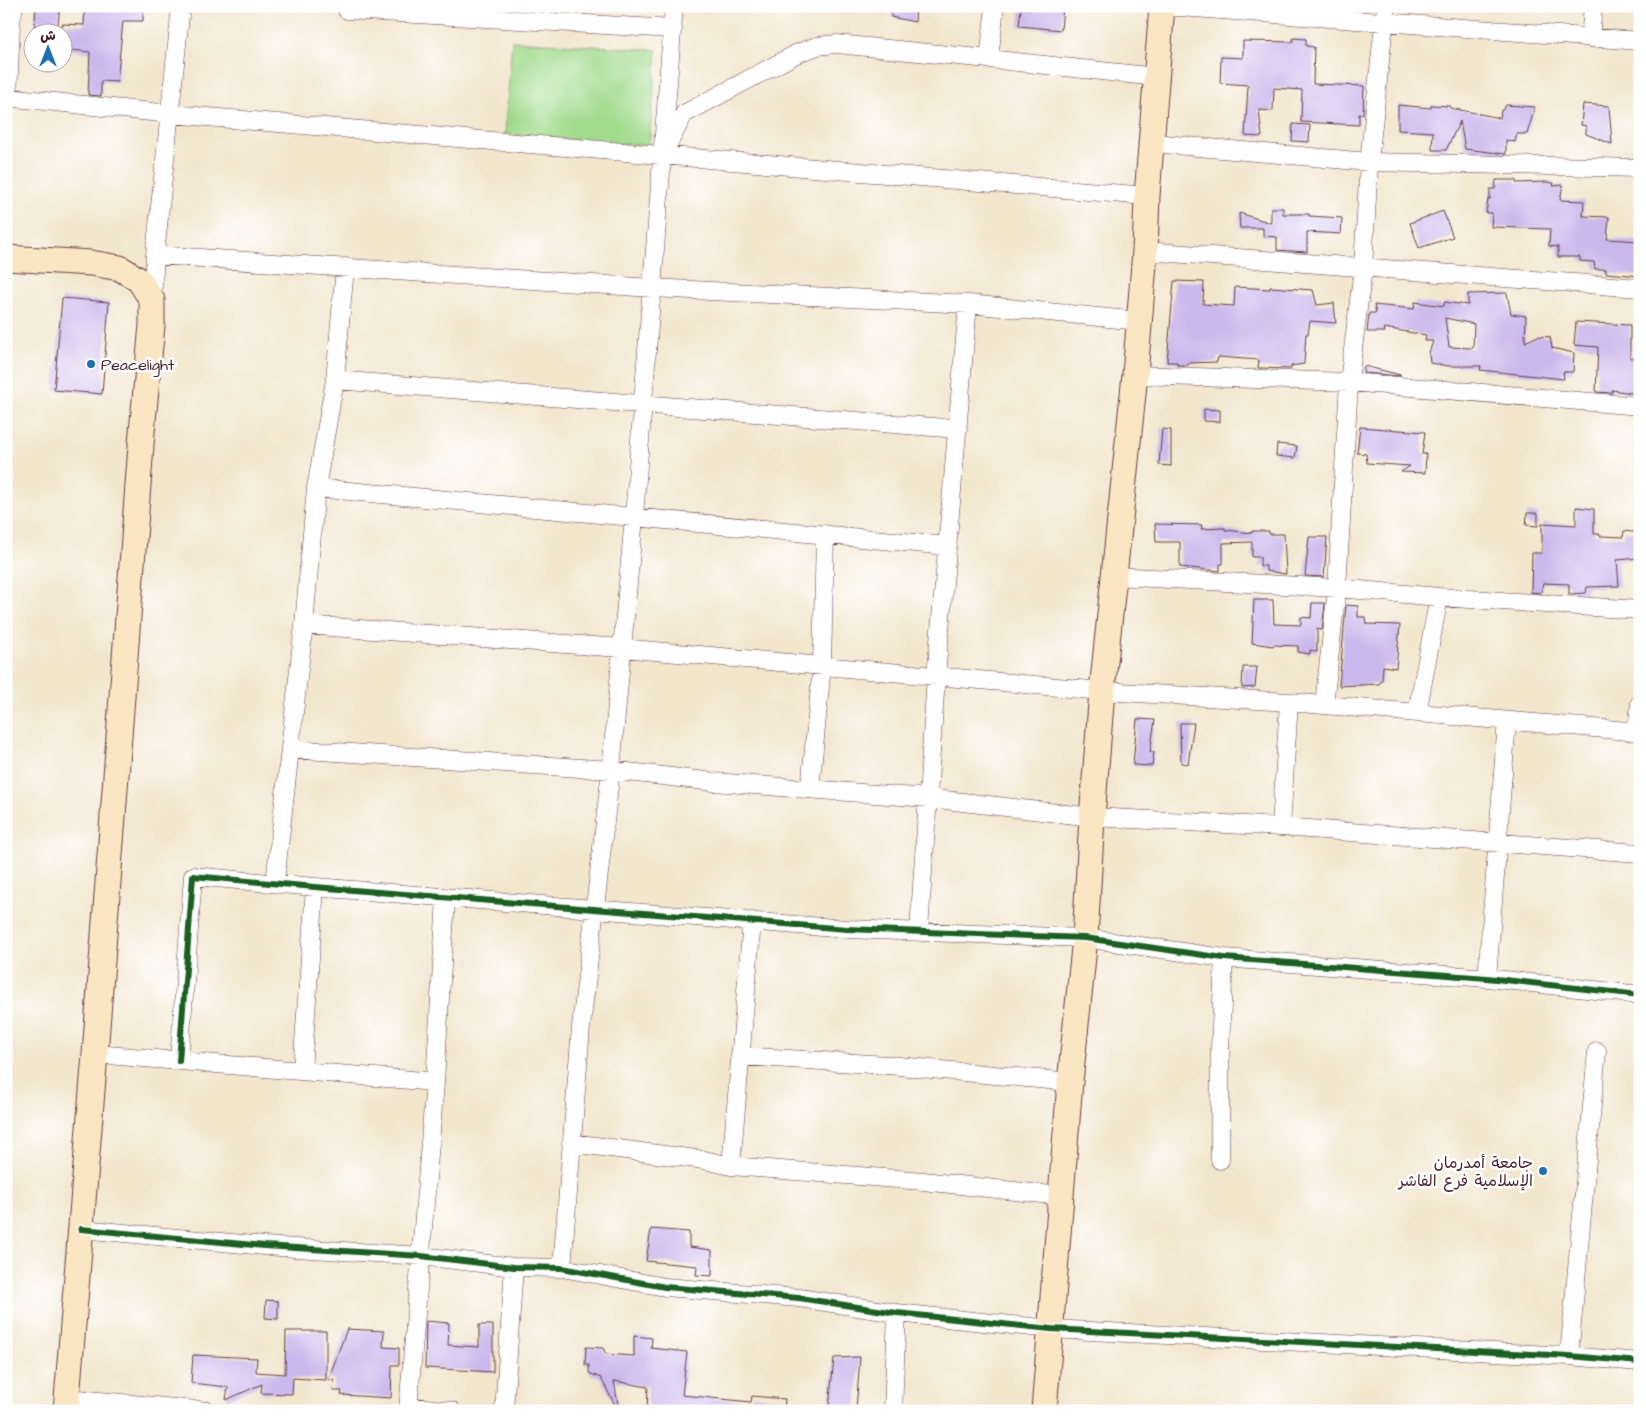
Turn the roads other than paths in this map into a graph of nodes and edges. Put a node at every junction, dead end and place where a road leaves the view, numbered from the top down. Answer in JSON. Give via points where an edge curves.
{"nodes":[{"id":1,"x":181,"y":6,"type":"edge"},
{"id":2,"x":347,"y":6,"type":"edge"},
{"id":3,"x":674,"y":6,"type":"edge"},
{"id":4,"x":995,"y":6,"type":"edge"},
{"id":5,"x":1593,"y":6,"type":"edge"},
{"id":6,"x":1171,"y":7,"type":"edge"},
{"id":7,"x":1385,"y":15,"type":"edge"},
{"id":8,"x":10,"y":16,"type":"edge"},
{"id":9,"x":673,"y":29,"type":"junction"},
{"id":10,"x":1590,"y":38,"type":"junction"},
{"id":11,"x":1640,"y":41,"type":"edge"},
{"id":12,"x":989,"y":59,"type":"junction"},
{"id":13,"x":1157,"y":77,"type":"junction"},
{"id":14,"x":7,"y":97,"type":"edge"},
{"id":15,"x":171,"y":114,"type":"junction"},
{"id":16,"x":1152,"y":143,"type":"junction"},
{"id":17,"x":663,"y":155,"type":"junction"},
{"id":18,"x":1369,"y":162,"type":"junction"},
{"id":19,"x":1640,"y":168,"type":"edge"},
{"id":20,"x":1147,"y":196,"type":"junction"},
{"id":21,"x":1145,"y":251,"type":"junction"},
{"id":22,"x":154,"y":254,"type":"junction"},
{"id":23,"x":6,"y":258,"type":"edge"},
{"id":24,"x":345,"y":267,"type":"junction"},
{"id":25,"x":1363,"y":268,"type":"junction"},
{"id":26,"x":652,"y":288,"type":"junction"},
{"id":27,"x":1640,"y":288,"type":"edge"},
{"id":28,"x":152,"y":300,"type":"junction"},
{"id":29,"x":968,"y":304,"type":"junction"},
{"id":30,"x":1139,"y":321,"type":"junction"},
{"id":31,"x":1134,"y":375,"type":"junction"},
{"id":32,"x":335,"y":380,"type":"junction"},
{"id":33,"x":1349,"y":382,"type":"junction"},
{"id":34,"x":643,"y":405,"type":"junction"},
{"id":35,"x":1640,"y":406,"type":"edge"},
{"id":36,"x":958,"y":429,"type":"junction"},
{"id":37,"x":316,"y":488,"type":"junction"},
{"id":38,"x":634,"y":517,"type":"junction"},
{"id":39,"x":826,"y":534,"type":"junction"},
{"id":40,"x":948,"y":546,"type":"junction"},
{"id":41,"x":1114,"y":576,"type":"junction"},
{"id":42,"x":1337,"y":588,"type":"junction"},
{"id":43,"x":1439,"y":597,"type":"junction"},
{"id":44,"x":1640,"y":610,"type":"edge"},
{"id":45,"x":304,"y":625,"type":"junction"},
{"id":46,"x":621,"y":648,"type":"junction"},
{"id":47,"x":822,"y":666,"type":"junction"},
{"id":48,"x":936,"y":676,"type":"junction"},
{"id":49,"x":1102,"y":691,"type":"junction"},
{"id":50,"x":1289,"y":702,"type":"junction"},
{"id":51,"x":1640,"y":703,"type":"edge"},
{"id":52,"x":1324,"y":706,"type":"junction"},
{"id":53,"x":1417,"y":713,"type":"junction"},
{"id":54,"x":1508,"y":721,"type":"junction"},
{"id":55,"x":1639,"y":732,"type":"edge"},
{"id":56,"x":290,"y":749,"type":"junction"},
{"id":57,"x":611,"y":770,"type":"junction"},
{"id":58,"x":810,"y":790,"type":"junction"},
{"id":59,"x":928,"y":798,"type":"junction"},
{"id":60,"x":1092,"y":817,"type":"junction"},
{"id":61,"x":1281,"y":827,"type":"junction"},
{"id":62,"x":1497,"y":843,"type":"junction"},
{"id":63,"x":1640,"y":853,"type":"edge"},
{"id":64,"x":275,"y":882,"type":"junction"},
{"id":65,"x":314,"y":887,"type":"junction"},
{"id":66,"x":446,"y":898,"type":"junction"},
{"id":67,"x":594,"y":910,"type":"junction"},
{"id":68,"x":752,"y":921,"type":"junction"},
{"id":69,"x":919,"y":931,"type":"junction"},
{"id":70,"x":1085,"y":938,"type":"junction"},
{"id":71,"x":1224,"y":958,"type":"junction"},
{"id":72,"x":1487,"y":978,"type":"junction"},
{"id":73,"x":1640,"y":995,"type":"edge"},
{"id":74,"x":1597,"y":1051,"type":"dead end"},
{"id":75,"x":95,"y":1054,"type":"junction"},
{"id":76,"x":740,"y":1056,"type":"junction"},
{"id":77,"x":178,"y":1061,"type":"junction"},
{"id":78,"x":302,"y":1072,"type":"junction"},
{"id":79,"x":434,"y":1082,"type":"junction"},
{"id":80,"x":1070,"y":1082,"type":"junction"},
{"id":81,"x":571,"y":1143,"type":"junction"},
{"id":82,"x":1220,"y":1160,"type":"dead end"},
{"id":83,"x":731,"y":1166,"type":"junction"},
{"id":84,"x":1061,"y":1196,"type":"junction"},
{"id":85,"x":81,"y":1229,"type":"junction"},
{"id":86,"x":421,"y":1256,"type":"junction"},
{"id":87,"x":514,"y":1267,"type":"junction"},
{"id":88,"x":562,"y":1268,"type":"junction"},
{"id":89,"x":897,"y":1313,"type":"junction"},
{"id":90,"x":1051,"y":1329,"type":"junction"},
{"id":91,"x":1569,"y":1356,"type":"junction"},
{"id":92,"x":1640,"y":1362,"type":"edge"},
{"id":93,"x":66,"y":1404,"type":"edge"},
{"id":94,"x":408,"y":1409,"type":"edge"},
{"id":95,"x":208,"y":1411,"type":"edge"},
{"id":96,"x":452,"y":1411,"type":"edge"},
{"id":97,"x":504,"y":1411,"type":"edge"},
{"id":98,"x":893,"y":1411,"type":"edge"},
{"id":99,"x":1044,"y":1411,"type":"edge"}],
"edges":[{"from":1,"to":15,"type":"street"},
{"from":2,"to":9,"type":"street","via":[[347,10]]},
{"from":3,"to":9,"type":"street"},
{"from":4,"to":12,"type":"street"},
{"from":5,"to":10,"type":"street"},
{"from":6,"to":7,"type":"street"},
{"from":6,"to":13,"type":"street"},
{"from":7,"to":10,"type":"street"},
{"from":7,"to":18,"type":"street"},
{"from":8,"to":14,"type":"street"},
{"from":9,"to":17,"type":"street"},
{"from":10,"to":11,"type":"street"},
{"from":12,"to":13,"type":"street"},
{"from":12,"to":17,"type":"street","via":[[837,44],[817,46],[684,114]]},
{"from":13,"to":16,"type":"street"},
{"from":14,"to":15,"type":"street"},
{"from":15,"to":17,"type":"street"},
{"from":15,"to":22,"type":"street"},
{"from":16,"to":18,"type":"street"},
{"from":16,"to":20,"type":"street"},
{"from":17,"to":20,"type":"street"},
{"from":17,"to":26,"type":"street"},
{"from":18,"to":19,"type":"street"},
{"from":18,"to":25,"type":"street"},
{"from":20,"to":21,"type":"street"},
{"from":21,"to":25,"type":"street"},
{"from":21,"to":30,"type":"street"},
{"from":22,"to":24,"type":"street"},
{"from":22,"to":28,"type":"street"},
{"from":23,"to":28,"type":"street","via":[[120,268],[139,280]]},
{"from":24,"to":26,"type":"street"},
{"from":24,"to":32,"type":"street"},
{"from":25,"to":27,"type":"street"},
{"from":25,"to":33,"type":"street"},
{"from":26,"to":29,"type":"street"},
{"from":26,"to":34,"type":"street"},
{"from":28,"to":75,"type":"street"},
{"from":29,"to":30,"type":"street"},
{"from":29,"to":36,"type":"street"},
{"from":30,"to":31,"type":"street"},
{"from":31,"to":33,"type":"street"},
{"from":31,"to":41,"type":"street"},
{"from":32,"to":34,"type":"street"},
{"from":32,"to":37,"type":"street"},
{"from":33,"to":35,"type":"street"},
{"from":33,"to":42,"type":"street"},
{"from":34,"to":36,"type":"street"},
{"from":34,"to":38,"type":"street"},
{"from":36,"to":40,"type":"street"},
{"from":37,"to":38,"type":"street"},
{"from":37,"to":45,"type":"street"},
{"from":38,"to":39,"type":"street"},
{"from":38,"to":46,"type":"street"},
{"from":39,"to":40,"type":"street"},
{"from":39,"to":47,"type":"street"},
{"from":40,"to":48,"type":"street"},
{"from":41,"to":42,"type":"street"},
{"from":41,"to":49,"type":"street"},
{"from":42,"to":43,"type":"street"},
{"from":42,"to":52,"type":"street"},
{"from":43,"to":44,"type":"street"},
{"from":43,"to":53,"type":"street"},
{"from":45,"to":46,"type":"street"},
{"from":45,"to":56,"type":"street"},
{"from":46,"to":47,"type":"street"},
{"from":46,"to":57,"type":"street"},
{"from":47,"to":48,"type":"street"},
{"from":47,"to":58,"type":"street"},
{"from":48,"to":49,"type":"street"},
{"from":48,"to":59,"type":"street"},
{"from":49,"to":50,"type":"street"},
{"from":49,"to":60,"type":"street"},
{"from":50,"to":52,"type":"street"},
{"from":50,"to":61,"type":"street"},
{"from":51,"to":55,"type":"street"},
{"from":52,"to":53,"type":"street"},
{"from":53,"to":54,"type":"street"},
{"from":54,"to":55,"type":"street"},
{"from":54,"to":62,"type":"street"},
{"from":56,"to":57,"type":"street"},
{"from":56,"to":64,"type":"street"},
{"from":57,"to":58,"type":"street"},
{"from":57,"to":67,"type":"street"},
{"from":58,"to":59,"type":"street"},
{"from":59,"to":60,"type":"street"},
{"from":59,"to":69,"type":"street"},
{"from":60,"to":61,"type":"street"},
{"from":60,"to":70,"type":"street"},
{"from":61,"to":62,"type":"street"},
{"from":62,"to":63,"type":"street"},
{"from":62,"to":72,"type":"street"},
{"from":64,"to":65,"type":"street"},
{"from":64,"to":77,"type":"street","via":[[193,876]]},
{"from":65,"to":66,"type":"street"},
{"from":65,"to":78,"type":"street"},
{"from":66,"to":67,"type":"street"},
{"from":66,"to":79,"type":"street"},
{"from":67,"to":68,"type":"street"},
{"from":67,"to":81,"type":"street"},
{"from":68,"to":69,"type":"street"},
{"from":68,"to":76,"type":"street"},
{"from":69,"to":70,"type":"street"},
{"from":70,"to":71,"type":"street"},
{"from":70,"to":80,"type":"street"},
{"from":71,"to":72,"type":"street"},
{"from":71,"to":82,"type":"street"},
{"from":72,"to":73,"type":"street"},
{"from":74,"to":91,"type":"street"},
{"from":75,"to":77,"type":"street"},
{"from":75,"to":85,"type":"street"},
{"from":76,"to":80,"type":"street","via":[[888,1065]]},
{"from":76,"to":83,"type":"street"},
{"from":77,"to":78,"type":"street"},
{"from":78,"to":79,"type":"street"},
{"from":79,"to":86,"type":"street"},
{"from":80,"to":84,"type":"street"},
{"from":81,"to":83,"type":"street"},
{"from":81,"to":88,"type":"street"},
{"from":83,"to":84,"type":"street"},
{"from":84,"to":90,"type":"street"},
{"from":85,"to":86,"type":"street"},
{"from":85,"to":93,"type":"street"},
{"from":86,"to":87,"type":"street"},
{"from":86,"to":94,"type":"street"},
{"from":87,"to":88,"type":"street"},
{"from":87,"to":97,"type":"street"},
{"from":88,"to":89,"type":"street","via":[[665,1287],[799,1298]]},
{"from":89,"to":90,"type":"street"},
{"from":89,"to":98,"type":"street"},
{"from":90,"to":91,"type":"street"},
{"from":90,"to":99,"type":"street"},
{"from":91,"to":92,"type":"street"},
{"from":93,"to":95,"type":"street"},
{"from":94,"to":96,"type":"street"}]}
